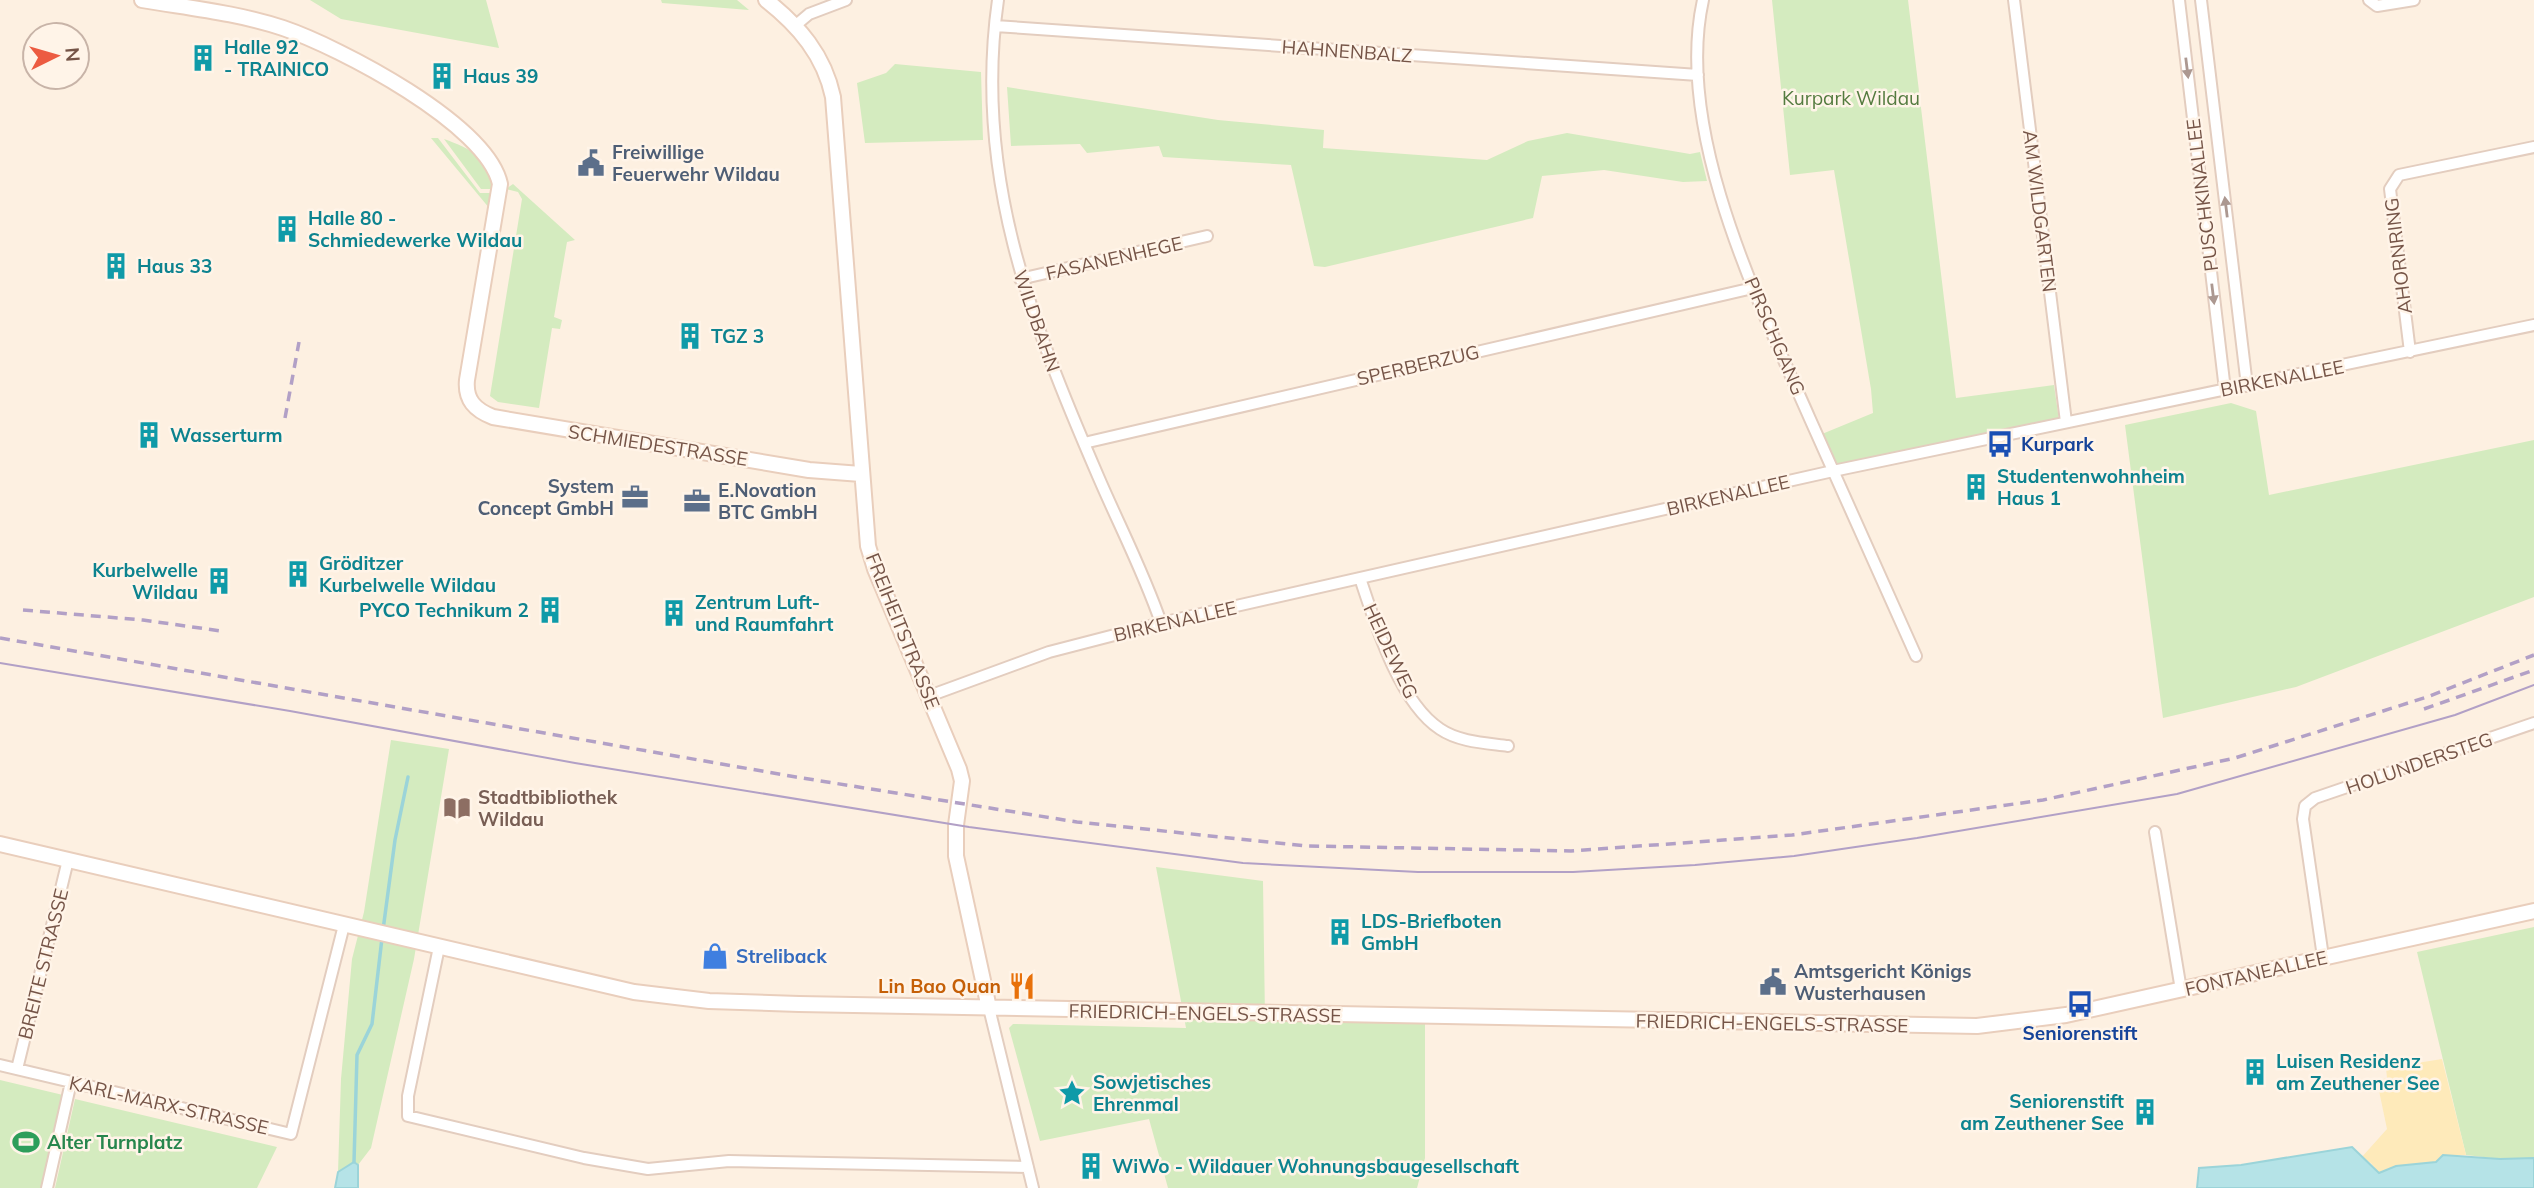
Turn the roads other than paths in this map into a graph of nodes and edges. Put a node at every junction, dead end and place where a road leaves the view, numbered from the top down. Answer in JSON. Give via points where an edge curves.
{"nodes":[{"id":1,"x":142,"y":0,"type":"edge"},
{"id":2,"x":766,"y":0,"type":"edge"},
{"id":3,"x":846,"y":0,"type":"edge"},
{"id":4,"x":998,"y":0,"type":"edge"},
{"id":5,"x":1703,"y":0,"type":"edge"},
{"id":6,"x":2014,"y":0,"type":"edge"},
{"id":7,"x":2179,"y":0,"type":"edge"},
{"id":8,"x":2201,"y":0,"type":"edge"},
{"id":9,"x":2369,"y":0,"type":"edge"},
{"id":10,"x":2414,"y":0,"type":"edge"},
{"id":11,"x":796,"y":25,"type":"junction"},
{"id":12,"x":995,"y":26,"type":"junction"},
{"id":13,"x":1698,"y":75,"type":"junction"},
{"id":14,"x":2534,"y":147,"type":"edge"},
{"id":15,"x":1207,"y":236,"type":"dead end"},
{"id":16,"x":1020,"y":279,"type":"junction"},
{"id":17,"x":1753,"y":288,"type":"junction"},
{"id":18,"x":2534,"y":325,"type":"edge"},
{"id":19,"x":2410,"y":352,"type":"junction"},
{"id":20,"x":2247,"y":386,"type":"junction"},
{"id":21,"x":2225,"y":390,"type":"junction"},
{"id":22,"x":2066,"y":422,"type":"junction"},
{"id":23,"x":1084,"y":443,"type":"junction"},
{"id":24,"x":1833,"y":471,"type":"junction"},
{"id":25,"x":861,"y":474,"type":"junction"},
{"id":26,"x":1360,"y":578,"type":"junction"},
{"id":27,"x":1161,"y":623,"type":"junction"},
{"id":28,"x":1916,"y":656,"type":"dead end"},
{"id":29,"x":929,"y":696,"type":"junction"},
{"id":30,"x":2534,"y":723,"type":"edge"},
{"id":31,"x":1508,"y":746,"type":"dead end"},
{"id":32,"x":2155,"y":832,"type":"dead end"},
{"id":33,"x":0,"y":844,"type":"edge"},
{"id":34,"x":68,"y":860,"type":"junction"},
{"id":35,"x":2534,"y":911,"type":"edge"},
{"id":36,"x":350,"y":927,"type":"junction"},
{"id":37,"x":439,"y":947,"type":"junction"},
{"id":38,"x":2323,"y":957,"type":"junction"},
{"id":39,"x":2181,"y":990,"type":"junction"},
{"id":40,"x":989,"y":1008,"type":"junction"},
{"id":41,"x":1977,"y":1026,"type":"joint"},
{"id":42,"x":0,"y":1065,"type":"edge"},
{"id":43,"x":17,"y":1069,"type":"junction"},
{"id":44,"x":71,"y":1082,"type":"junction"},
{"id":45,"x":1028,"y":1167,"type":"junction"},
{"id":46,"x":47,"y":1188,"type":"edge"},
{"id":47,"x":1033,"y":1188,"type":"edge"}],
"edges":[{"from":1,"to":25,"type":"main road","name":"SCHMIEDESTRASSE","via":[[261,22],[320,42],[425,102],[468,136],[488,159],[498,174],[499,191],[466,393],[477,410],[493,417],[809,470]]},
{"from":2,"to":11,"type":"main road","name":"FREIHEITSTRASSE"},
{"from":3,"to":11,"type":"street"},
{"from":4,"to":12,"type":"street","name":"WILDBAHN"},
{"from":5,"to":13,"type":"street","name":"PIRSCHGANG","via":[[1697,31]]},
{"from":6,"to":22,"type":"street","name":"AM WILDGARTEN"},
{"from":7,"to":21,"type":"street","name":"PUSCHKINALLEE","one_way":true},
{"from":20,"to":8,"type":"street","name":"PUSCHKINALLEE","one_way":true},
{"from":9,"to":10,"type":"street","via":[[2377,6]]},
{"from":11,"to":25,"type":"main road","name":"FREIHEITSTRASSE","via":[[818,56],[833,97]]},
{"from":12,"to":13,"type":"street","name":"HAHNENBALZ"},
{"from":12,"to":16,"type":"street","name":"WILDBAHN","via":[[995,141]]},
{"from":13,"to":17,"type":"street","name":"PIRSCHGANG","via":[[1709,155]]},
{"from":14,"to":19,"type":"street","name":"AHORNRING","via":[[2399,175],[2393,181],[2390,189]]},
{"from":15,"to":16,"type":"street","name":"FASANENHEGE"},
{"from":16,"to":23,"type":"street","name":"WILDBAHN"},
{"from":17,"to":23,"type":"street","name":"SPERBERZUG"},
{"from":17,"to":24,"type":"street","name":"PIRSCHGANG"},
{"from":18,"to":19,"type":"street","name":"BIRKENALLEE"},
{"from":19,"to":20,"type":"street","name":"BIRKENALLEE"},
{"from":20,"to":21,"type":"street","name":"BIRKENALLEE"},
{"from":21,"to":22,"type":"street","name":"BIRKENALLEE"},
{"from":22,"to":24,"type":"street","name":"BIRKENALLEE"},
{"from":23,"to":27,"type":"street","name":"WILDBAHN"},
{"from":24,"to":26,"type":"street","name":"BIRKENALLEE"},
{"from":24,"to":28,"type":"street","name":"PIRSCHGANG"},
{"from":25,"to":29,"type":"main road","name":"FREIHEITSTRASSE","via":[[868,546],[875,569]]},
{"from":26,"to":27,"type":"street","name":"BIRKENALLEE"},
{"from":26,"to":31,"type":"street","name":"HEIDEWEG","via":[[1395,666],[1421,710],[1454,736]]},
{"from":27,"to":29,"type":"street","name":"BIRKENALLEE","via":[[1049,652]]},
{"from":29,"to":40,"type":"main road","name":"FREIHEITSTRASSE","via":[[962,781],[956,856]]},
{"from":30,"to":38,"type":"street","name":"HOLUNDERSTEG","via":[[2315,798],[2305,806],[2303,819]]},
{"from":32,"to":39,"type":"street"},
{"from":33,"to":34,"type":"main road"},
{"from":34,"to":36,"type":"main road"},
{"from":34,"to":43,"type":"street","name":"BREITE STRASSE"},
{"from":35,"to":38,"type":"main road","name":"FONTANEALLEE"},
{"from":36,"to":37,"type":"main road","name":"FRIEDRICH-ENGELS-STRASSE"},
{"from":36,"to":44,"type":"street","name":"KARL-MARX-STRASSE","via":[[291,1134]]},
{"from":37,"to":40,"type":"main road","name":"FRIEDRICH-ENGELS-STRASSE","via":[[658,996]]},
{"from":37,"to":45,"type":"street","via":[[408,1096],[408,1116],[648,1169],[729,1161]]},
{"from":38,"to":39,"type":"main road","name":"FONTANEALLEE"},
{"from":39,"to":41,"type":"main road","name":"FONTANEALLEE","via":[[2041,1020]]},
{"from":40,"to":41,"type":"main road","name":"FRIEDRICH-ENGELS-STRASSE"},
{"from":40,"to":45,"type":"street","name":"FREIHEITSTRASSE"},
{"from":42,"to":43,"type":"street","name":"KARL-MARX-STRASSE"},
{"from":43,"to":44,"type":"street","name":"KARL-MARX-STRASSE"},
{"from":44,"to":46,"type":"street"},
{"from":45,"to":47,"type":"street","name":"FREIHEITSTRASSE"}]}
